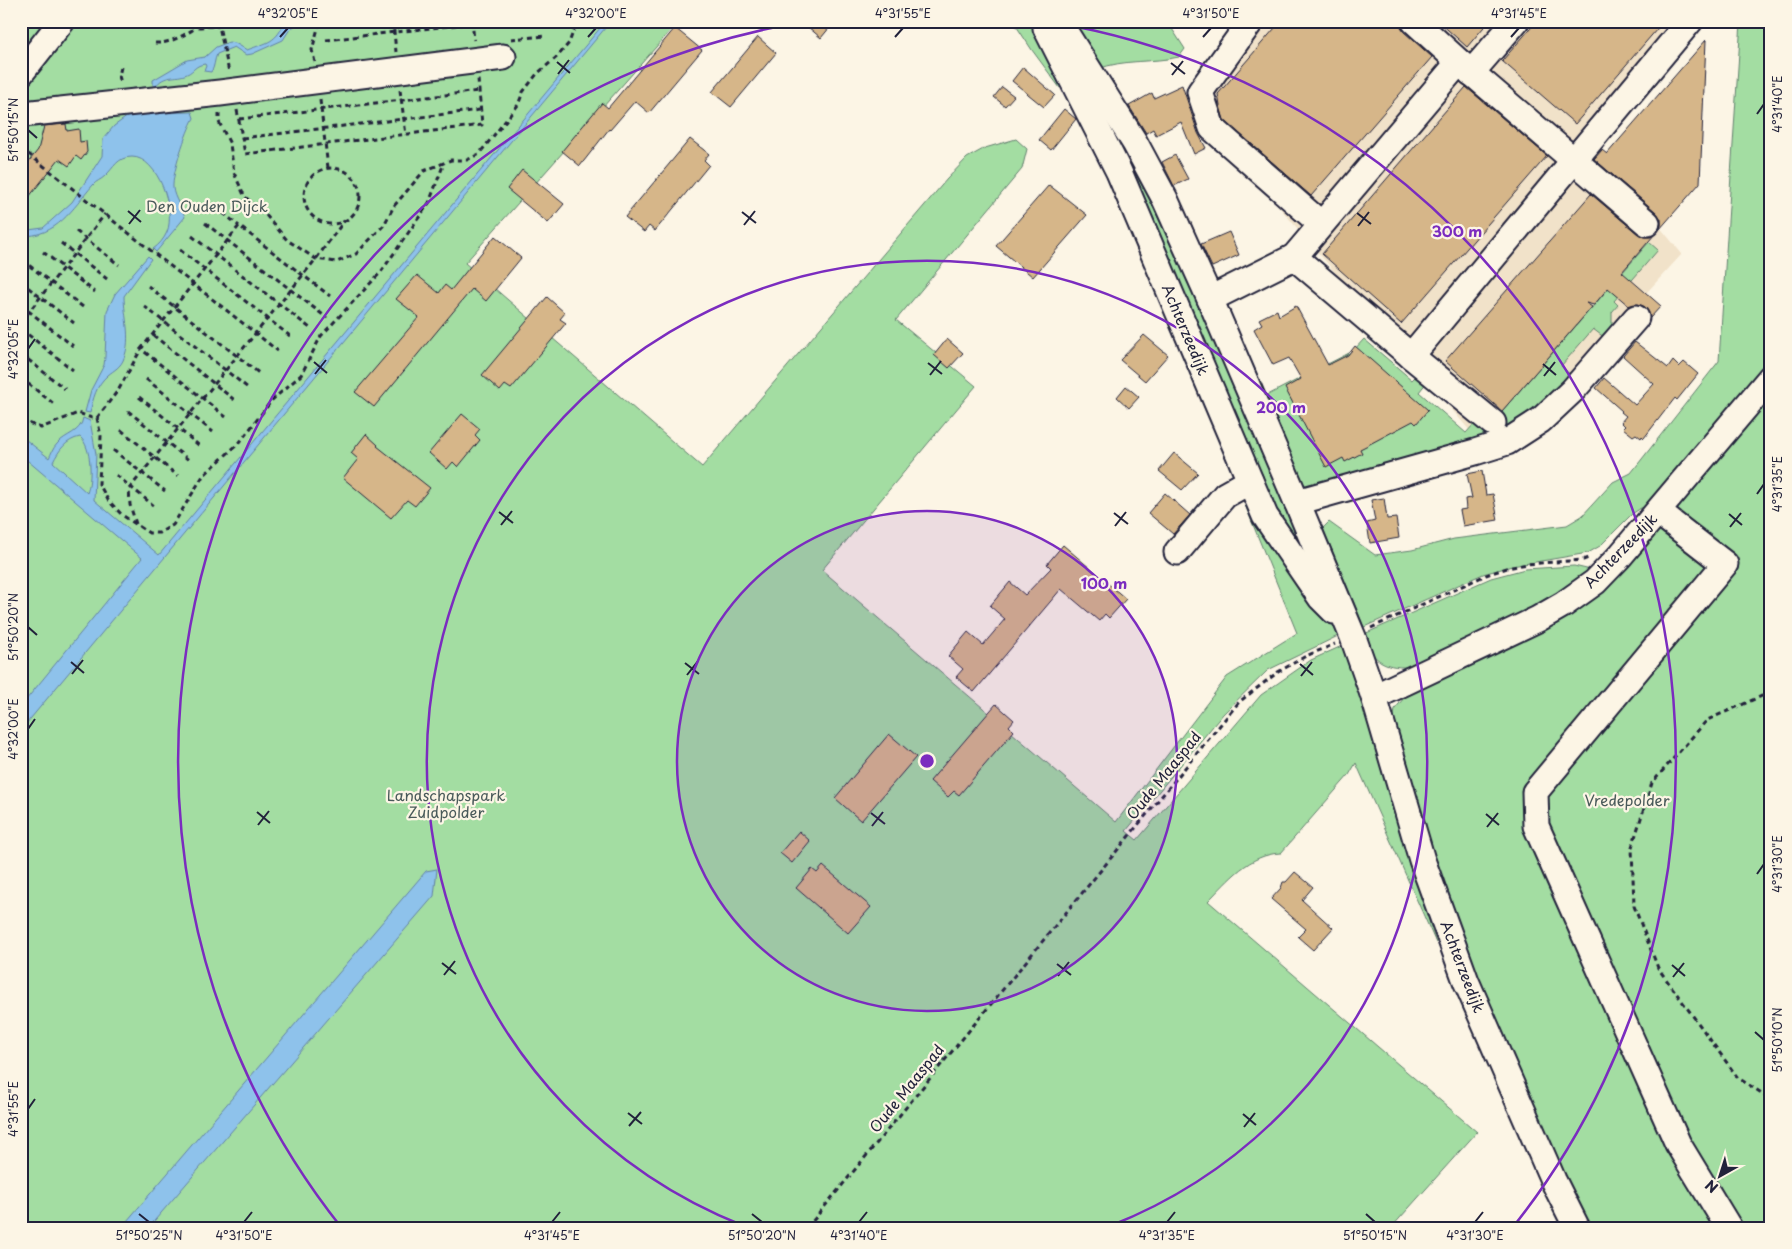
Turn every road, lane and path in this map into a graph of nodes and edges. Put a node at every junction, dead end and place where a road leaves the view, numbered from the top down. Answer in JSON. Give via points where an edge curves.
{"nodes":[{"id":1,"x":62,"y":21,"type":"edge"},
{"id":2,"x":192,"y":21,"type":"edge"},
{"id":3,"x":492,"y":21,"type":"edge"},
{"id":4,"x":577,"y":21,"type":"edge"},
{"id":5,"x":1043,"y":21,"type":"edge"},
{"id":6,"x":1058,"y":21,"type":"edge"},
{"id":7,"x":1251,"y":21,"type":"edge"},
{"id":8,"x":1414,"y":21,"type":"edge"},
{"id":9,"x":1516,"y":21,"type":"edge"},
{"id":10,"x":1690,"y":21,"type":"edge"},
{"id":11,"x":472,"y":22,"type":"edge"},
{"id":12,"x":219,"y":24,"type":"edge"},
{"id":13,"x":197,"y":27,"type":"junction"},
{"id":14,"x":326,"y":40,"type":"dead end"},
{"id":15,"x":155,"y":43,"type":"dead end"},
{"id":16,"x":503,"y":57,"type":"dead end"},
{"id":17,"x":476,"y":60,"type":"junction"},
{"id":18,"x":1465,"y":67,"type":"junction"},
{"id":19,"x":21,"y":73,"type":"edge"},
{"id":20,"x":479,"y":91,"type":"junction"},
{"id":21,"x":227,"y":92,"type":"junction"},
{"id":22,"x":480,"y":110,"type":"junction"},
{"id":23,"x":22,"y":117,"type":"edge"},
{"id":24,"x":238,"y":119,"type":"junction"},
{"id":25,"x":242,"y":138,"type":"junction"},
{"id":26,"x":21,"y":148,"type":"edge"},
{"id":27,"x":1574,"y":160,"type":"junction"},
{"id":28,"x":444,"y":163,"type":"junction"},
{"id":29,"x":216,"y":207,"type":"dead end"},
{"id":30,"x":104,"y":214,"type":"junction"},
{"id":31,"x":344,"y":221,"type":"junction"},
{"id":32,"x":205,"y":222,"type":"dead end"},
{"id":33,"x":1647,"y":223,"type":"dead end"},
{"id":34,"x":1321,"y":224,"type":"junction"},
{"id":35,"x":239,"y":226,"type":"junction"},
{"id":36,"x":76,"y":231,"type":"dead end"},
{"id":37,"x":192,"y":236,"type":"dead end"},
{"id":38,"x":86,"y":239,"type":"junction"},
{"id":39,"x":228,"y":240,"type":"junction"},
{"id":40,"x":61,"y":243,"type":"dead end"},
{"id":41,"x":180,"y":250,"type":"dead end"},
{"id":42,"x":43,"y":252,"type":"dead end"},
{"id":43,"x":74,"y":253,"type":"junction"},
{"id":44,"x":216,"y":255,"type":"junction"},
{"id":45,"x":1294,"y":257,"type":"junction"},
{"id":46,"x":316,"y":259,"type":"junction"},
{"id":47,"x":22,"y":260,"type":"edge"},
{"id":48,"x":119,"y":265,"type":"dead end"},
{"id":49,"x":63,"y":268,"type":"junction"},
{"id":50,"x":204,"y":269,"type":"junction"},
{"id":51,"x":302,"y":275,"type":"junction"},
{"id":52,"x":107,"y":278,"type":"dead end"},
{"id":53,"x":21,"y":282,"type":"edge"},
{"id":54,"x":52,"y":283,"type":"junction"},
{"id":55,"x":192,"y":284,"type":"junction"},
{"id":56,"x":148,"y":286,"type":"dead end"},
{"id":57,"x":291,"y":290,"type":"junction"},
{"id":58,"x":95,"y":292,"type":"dead end"},
{"id":59,"x":330,"y":296,"type":"dead end"},
{"id":60,"x":40,"y":297,"type":"junction"},
{"id":61,"x":1210,"y":299,"type":"junction"},
{"id":62,"x":279,"y":304,"type":"junction"},
{"id":63,"x":21,"y":305,"type":"edge"},
{"id":64,"x":144,"y":306,"type":"dead end"},
{"id":65,"x":175,"y":306,"type":"junction"},
{"id":66,"x":83,"y":307,"type":"dead end"},
{"id":67,"x":29,"y":312,"type":"junction"},
{"id":68,"x":268,"y":318,"type":"junction"},
{"id":69,"x":327,"y":318,"type":"dead end"},
{"id":70,"x":1636,"y":318,"type":"dead end"},
{"id":71,"x":164,"y":321,"type":"junction"},
{"id":72,"x":21,"y":322,"type":"edge"},
{"id":73,"x":74,"y":323,"type":"dead end"},
{"id":74,"x":310,"y":328,"type":"dead end"},
{"id":75,"x":21,"y":330,"type":"edge"},
{"id":76,"x":256,"y":334,"type":"junction"},
{"id":77,"x":153,"y":335,"type":"junction"},
{"id":78,"x":290,"y":336,"type":"dead end"},
{"id":79,"x":73,"y":346,"type":"dead end"},
{"id":80,"x":141,"y":349,"type":"junction"},
{"id":81,"x":278,"y":351,"type":"dead end"},
{"id":82,"x":21,"y":354,"type":"edge"},
{"id":83,"x":238,"y":356,"type":"junction"},
{"id":84,"x":1411,"y":356,"type":"junction"},
{"id":85,"x":73,"y":370,"type":"dead end"},
{"id":86,"x":225,"y":370,"type":"junction"},
{"id":87,"x":260,"y":374,"type":"dead end"},
{"id":88,"x":1771,"y":377,"type":"edge"},
{"id":89,"x":21,"y":378,"type":"edge"},
{"id":90,"x":146,"y":379,"type":"dead end"},
{"id":91,"x":214,"y":383,"type":"junction"},
{"id":92,"x":248,"y":388,"type":"dead end"},
{"id":93,"x":66,"y":389,"type":"dead end"},
{"id":94,"x":139,"y":397,"type":"dead end"},
{"id":95,"x":202,"y":398,"type":"junction"},
{"id":96,"x":237,"y":402,"type":"dead end"},
{"id":97,"x":54,"y":404,"type":"dead end"},
{"id":98,"x":128,"y":411,"type":"dead end"},
{"id":99,"x":190,"y":414,"type":"junction"},
{"id":100,"x":226,"y":417,"type":"dead end"},
{"id":101,"x":94,"y":418,"type":"junction"},
{"id":102,"x":21,"y":420,"type":"edge"},
{"id":103,"x":1493,"y":423,"type":"dead end"},
{"id":104,"x":178,"y":428,"type":"junction"},
{"id":105,"x":121,"y":430,"type":"dead end"},
{"id":106,"x":213,"y":432,"type":"dead end"},
{"id":107,"x":167,"y":442,"type":"junction"},
{"id":108,"x":201,"y":447,"type":"dead end"},
{"id":109,"x":113,"y":450,"type":"dead end"},
{"id":110,"x":155,"y":457,"type":"junction"},
{"id":111,"x":190,"y":460,"type":"dead end"},
{"id":112,"x":142,"y":473,"type":"junction"},
{"id":113,"x":116,"y":475,"type":"dead end"},
{"id":114,"x":178,"y":476,"type":"dead end"},
{"id":115,"x":1250,"y":481,"type":"junction"},
{"id":116,"x":131,"y":487,"type":"junction"},
{"id":117,"x":165,"y":491,"type":"dead end"},
{"id":118,"x":1297,"y":502,"type":"junction"},
{"id":119,"x":153,"y":505,"type":"dead end"},
{"id":120,"x":1658,"y":512,"type":"junction"},
{"id":121,"x":136,"y":525,"type":"junction"},
{"id":122,"x":1178,"y":552,"type":"dead end"},
{"id":123,"x":1590,"y":557,"type":"dead end"},
{"id":124,"x":1350,"y":631,"type":"junction"},
{"id":125,"x":1771,"y":692,"type":"edge"},
{"id":126,"x":1374,"y":697,"type":"junction"},
{"id":127,"x":1771,"y":1099,"type":"edge"},
{"id":128,"x":807,"y":1228,"type":"edge"},
{"id":129,"x":1576,"y":1228,"type":"edge"},
{"id":130,"x":1729,"y":1228,"type":"edge"}],
"edges":[{"from":1,"to":19,"type":"street"},
{"from":2,"to":13,"type":"path"},
{"from":3,"to":11,"type":"path"},
{"from":4,"to":28,"type":"path","via":[[569,43],[537,74],[523,92],[518,105],[479,154],[467,160]]},
{"from":5,"to":115,"type":"street","name":"Achterzeedijk","via":[[1118,172]]},
{"from":6,"to":61,"type":"street","name":"Achterzeedijk","via":[[1135,143],[1166,199]]},
{"from":7,"to":34,"type":"street","via":[[1200,92],[1212,128]]},
{"from":8,"to":18,"type":"street"},
{"from":9,"to":18,"type":"street"},
{"from":10,"to":27,"type":"street"},
{"from":11,"to":14,"type":"path"},
{"from":11,"to":17,"type":"path"},
{"from":12,"to":13,"type":"path"},
{"from":12,"to":21,"type":"path","via":[[227,58]]},
{"from":13,"to":15,"type":"path","via":[[164,44]]},
{"from":16,"to":17,"type":"street"},
{"from":17,"to":20,"type":"path"},
{"from":17,"to":21,"type":"street"},
{"from":18,"to":27,"type":"street"},
{"from":18,"to":34,"type":"street"},
{"from":20,"to":22,"type":"path"},
{"from":20,"to":24,"type":"path"},
{"from":21,"to":23,"type":"street"},
{"from":21,"to":24,"type":"path"},
{"from":21,"to":46,"type":"path","via":[[218,109],[219,122],[230,144],[234,173],[245,196],[287,240]]},
{"from":22,"to":25,"type":"path"},
{"from":22,"to":25,"type":"path","via":[[482,125],[246,154]]},
{"from":24,"to":25,"type":"path"},
{"from":26,"to":30,"type":"path"},
{"from":27,"to":33,"type":"street"},
{"from":27,"to":84,"type":"street"},
{"from":28,"to":46,"type":"path","via":[[424,171],[394,206],[384,225],[356,254],[337,262]]},
{"from":28,"to":121,"type":"path","via":[[429,203],[381,272],[321,336],[301,374],[272,400],[240,442],[203,476],[173,525],[159,533],[149,533]]},
{"from":29,"to":35,"type":"path"},
{"from":30,"to":38,"type":"path"},
{"from":30,"to":55,"type":"path"},
{"from":31,"to":31,"type":"path","via":[[352,216],[360,201],[357,184],[345,171],[337,168],[319,171],[306,185],[304,194],[310,213],[326,223]]},
{"from":31,"to":46,"type":"path"},
{"from":32,"to":39,"type":"path"},
{"from":34,"to":45,"type":"street"},
{"from":35,"to":39,"type":"path"},
{"from":35,"to":51,"type":"path"},
{"from":36,"to":38,"type":"path"},
{"from":37,"to":44,"type":"path"},
{"from":38,"to":43,"type":"path"},
{"from":38,"to":48,"type":"path"},
{"from":39,"to":44,"type":"path"},
{"from":39,"to":57,"type":"path"},
{"from":40,"to":43,"type":"path"},
{"from":41,"to":50,"type":"path"},
{"from":42,"to":49,"type":"path"},
{"from":43,"to":49,"type":"path"},
{"from":43,"to":52,"type":"path"},
{"from":44,"to":50,"type":"path"},
{"from":44,"to":62,"type":"path"},
{"from":45,"to":61,"type":"street"},
{"from":45,"to":84,"type":"street"},
{"from":46,"to":51,"type":"path"},
{"from":47,"to":54,"type":"path"},
{"from":49,"to":54,"type":"path"},
{"from":49,"to":58,"type":"path"},
{"from":50,"to":55,"type":"path"},
{"from":50,"to":68,"type":"path"},
{"from":51,"to":57,"type":"path"},
{"from":51,"to":59,"type":"path"},
{"from":53,"to":60,"type":"path"},
{"from":54,"to":60,"type":"path"},
{"from":54,"to":66,"type":"path"},
{"from":55,"to":65,"type":"path"},
{"from":55,"to":76,"type":"path"},
{"from":56,"to":65,"type":"path"},
{"from":57,"to":62,"type":"path"},
{"from":57,"to":69,"type":"path"},
{"from":60,"to":67,"type":"path"},
{"from":60,"to":73,"type":"path"},
{"from":61,"to":118,"type":"street","name":"Achterzeedijk"},
{"from":62,"to":68,"type":"path"},
{"from":62,"to":74,"type":"path"},
{"from":63,"to":67,"type":"path"},
{"from":64,"to":71,"type":"path"},
{"from":65,"to":71,"type":"path"},
{"from":65,"to":83,"type":"path"},
{"from":67,"to":72,"type":"path"},
{"from":67,"to":79,"type":"path"},
{"from":68,"to":76,"type":"path"},
{"from":68,"to":78,"type":"path"},
{"from":70,"to":118,"type":"street","via":[[1542,420],[1507,442]]},
{"from":71,"to":77,"type":"path"},
{"from":71,"to":86,"type":"path"},
{"from":75,"to":85,"type":"path"},
{"from":76,"to":81,"type":"path"},
{"from":76,"to":83,"type":"path"},
{"from":77,"to":80,"type":"path"},
{"from":77,"to":91,"type":"path"},
{"from":80,"to":95,"type":"path"},
{"from":80,"to":101,"type":"path","via":[[120,389]]},
{"from":82,"to":93,"type":"path"},
{"from":83,"to":86,"type":"path"},
{"from":83,"to":87,"type":"path"},
{"from":84,"to":103,"type":"street"},
{"from":86,"to":91,"type":"path"},
{"from":86,"to":92,"type":"path"},
{"from":88,"to":120,"type":"street","name":"Achterzeedijk"},
{"from":89,"to":97,"type":"path"},
{"from":90,"to":99,"type":"path"},
{"from":91,"to":95,"type":"path"},
{"from":91,"to":96,"type":"path"},
{"from":94,"to":104,"type":"path"},
{"from":95,"to":99,"type":"path"},
{"from":95,"to":100,"type":"path"},
{"from":98,"to":107,"type":"path"},
{"from":99,"to":104,"type":"path"},
{"from":99,"to":106,"type":"path"},
{"from":101,"to":102,"type":"path","via":[[78,413],[41,428]]},
{"from":101,"to":121,"type":"path","via":[[101,436],[99,484],[108,500]]},
{"from":104,"to":107,"type":"path"},
{"from":104,"to":108,"type":"path"},
{"from":105,"to":110,"type":"path"},
{"from":107,"to":110,"type":"path"},
{"from":107,"to":111,"type":"path"},
{"from":109,"to":112,"type":"path"},
{"from":110,"to":112,"type":"path"},
{"from":110,"to":114,"type":"path"},
{"from":112,"to":116,"type":"path"},
{"from":112,"to":117,"type":"path"},
{"from":113,"to":116,"type":"path"},
{"from":115,"to":122,"type":"street","via":[[1225,495]]},
{"from":115,"to":124,"type":"street","name":"Achterzeedijk","via":[[1266,516],[1321,598]]},
{"from":116,"to":119,"type":"path"},
{"from":116,"to":121,"type":"path","via":[[130,505]]},
{"from":118,"to":124,"type":"street","name":"Achterzeedijk"},
{"from":120,"to":126,"type":"street","name":"Achterzeedijk","via":[[1595,582],[1564,604]]},
{"from":120,"to":130,"type":"street","via":[[1725,564],[1535,792],[1536,826],[1678,1144]]},
{"from":123,"to":124,"type":"path","name":"Oude Maaspad","via":[[1500,570]]},
{"from":124,"to":126,"type":"street","name":"Achterzeedijk"},
{"from":124,"to":128,"type":"path","name":"Oude Maaspad","via":[[1278,672],[1239,702]]},
{"from":125,"to":127,"type":"path","via":[[1706,720],[1652,783],[1632,847],[1634,906],[1658,968],[1738,1078]]},
{"from":126,"to":129,"type":"street","name":"Achterzeedijk","via":[[1422,860],[1466,981]]}]}
